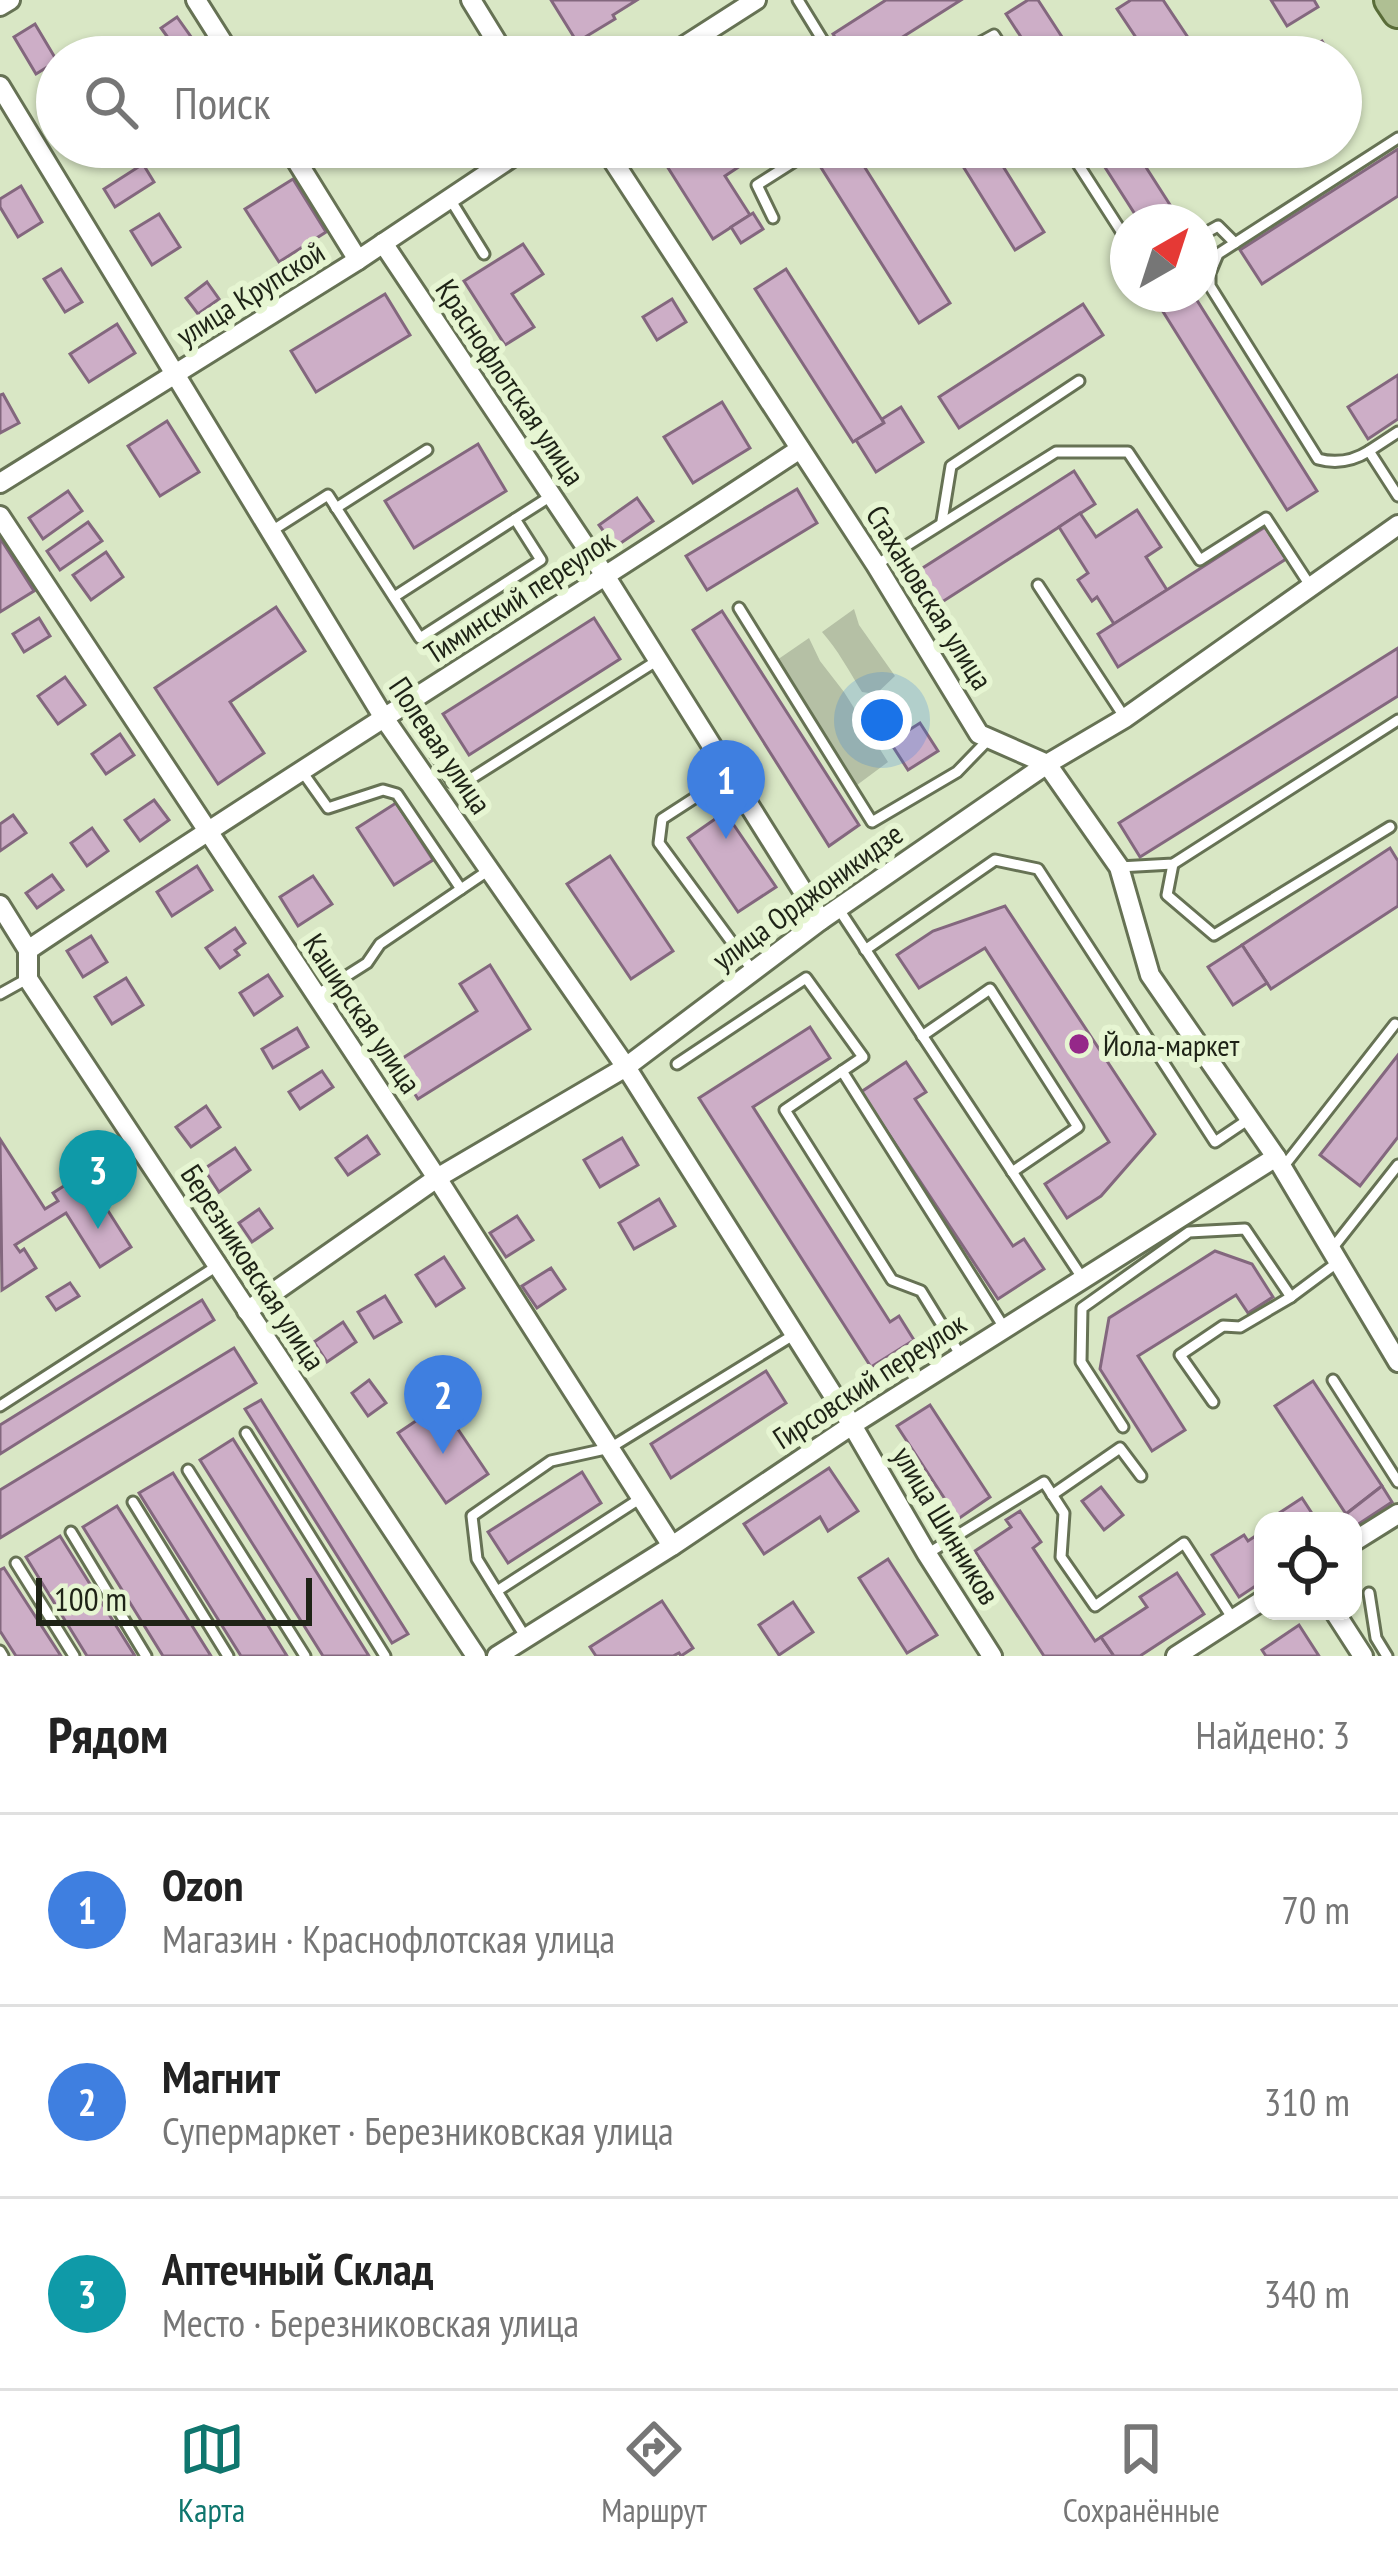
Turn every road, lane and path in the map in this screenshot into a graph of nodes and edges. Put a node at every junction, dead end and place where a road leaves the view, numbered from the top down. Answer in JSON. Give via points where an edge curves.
{"nodes":[{"id":1,"x":10,"y":0,"type":"edge"},
{"id":2,"x":196,"y":0,"type":"edge"},
{"id":3,"x":470,"y":0,"type":"edge"},
{"id":4,"x":755,"y":0,"type":"edge"},
{"id":5,"x":798,"y":0,"type":"edge"},
{"id":6,"x":1390,"y":0,"type":"edge"},
{"id":7,"x":0,"y":6,"type":"edge"},
{"id":8,"x":1398,"y":12,"type":"edge"},
{"id":9,"x":219,"y":36,"type":"edge"},
{"id":10,"x":493,"y":36,"type":"edge"},
{"id":11,"x":699,"y":36,"type":"edge"},
{"id":12,"x":819,"y":36,"type":"edge"},
{"id":13,"x":0,"y":86,"type":"edge"},
{"id":14,"x":1398,"y":138,"type":"edge"},
{"id":15,"x":36,"y":146,"type":"edge"},
{"id":16,"x":1362,"y":161,"type":"edge"},
{"id":17,"x":49,"y":168,"type":"edge"},
{"id":18,"x":301,"y":168,"type":"edge"},
{"id":19,"x":496,"y":168,"type":"edge"},
{"id":20,"x":618,"y":168,"type":"edge"},
{"id":21,"x":784,"y":168,"type":"edge"},
{"id":22,"x":1080,"y":168,"type":"edge"},
{"id":23,"x":1351,"y":168,"type":"edge"},
{"id":24,"x":450,"y":199,"type":"junction"},
{"id":25,"x":1110,"y":214,"type":"edge"},
{"id":26,"x":773,"y":218,"type":"dead end"},
{"id":27,"x":1218,"y":226,"type":"edge"},
{"id":28,"x":383,"y":243,"type":"junction"},
{"id":29,"x":1235,"y":243,"type":"junction"},
{"id":30,"x":484,"y":254,"type":"dead end"},
{"id":31,"x":358,"y":260,"type":"junction"},
{"id":32,"x":175,"y":376,"type":"junction"},
{"id":33,"x":1079,"y":381,"type":"dead end"},
{"id":34,"x":1398,"y":432,"type":"edge"},
{"id":35,"x":800,"y":448,"type":"junction"},
{"id":36,"x":427,"y":450,"type":"dead end"},
{"id":37,"x":1369,"y":451,"type":"junction"},
{"id":38,"x":0,"y":483,"type":"edge"},
{"id":39,"x":551,"y":496,"type":"junction"},
{"id":40,"x":1398,"y":496,"type":"edge"},
{"id":41,"x":336,"y":508,"type":"junction"},
{"id":42,"x":0,"y":516,"type":"edge"},
{"id":43,"x":515,"y":519,"type":"junction"},
{"id":44,"x":942,"y":521,"type":"junction"},
{"id":45,"x":1398,"y":525,"type":"edge"},
{"id":46,"x":270,"y":532,"type":"junction"},
{"id":47,"x":876,"y":565,"type":"junction"},
{"id":48,"x":606,"y":578,"type":"junction"},
{"id":49,"x":1038,"y":585,"type":"dead end"},
{"id":50,"x":1312,"y":588,"type":"junction"},
{"id":51,"x":394,"y":597,"type":"junction"},
{"id":52,"x":739,"y":608,"type":"dead end"},
{"id":53,"x":658,"y":660,"type":"junction"},
{"id":54,"x":406,"y":704,"type":"junction"},
{"id":55,"x":384,"y":718,"type":"junction"},
{"id":56,"x":1125,"y":718,"type":"junction"},
{"id":57,"x":1398,"y":720,"type":"edge"},
{"id":58,"x":989,"y":739,"type":"junction"},
{"id":59,"x":1047,"y":764,"type":"junction"},
{"id":60,"x":302,"y":770,"type":"junction"},
{"id":61,"x":730,"y":775,"type":"junction"},
{"id":62,"x":1390,"y":826,"type":"dead end"},
{"id":63,"x":206,"y":831,"type":"junction"},
{"id":64,"x":1173,"y":864,"type":"junction"},
{"id":65,"x":1119,"y":867,"type":"junction"},
{"id":66,"x":489,"y":870,"type":"junction"},
{"id":67,"x":460,"y":889,"type":"junction"},
{"id":68,"x":0,"y":905,"type":"edge"},
{"id":69,"x":838,"y":908,"type":"junction"},
{"id":70,"x":820,"y":920,"type":"junction"},
{"id":71,"x":28,"y":950,"type":"junction"},
{"id":72,"x":866,"y":950,"type":"junction"},
{"id":73,"x":753,"y":971,"type":"junction"},
{"id":74,"x":28,"y":979,"type":"junction"},
{"id":75,"x":0,"y":994,"type":"edge"},
{"id":76,"x":315,"y":996,"type":"junction"},
{"id":77,"x":1395,"y":1024,"type":"edge"},
{"id":78,"x":922,"y":1036,"type":"junction"},
{"id":79,"x":676,"y":1064,"type":"dead end"},
{"id":80,"x":626,"y":1067,"type":"junction"},
{"id":81,"x":842,"y":1071,"type":"junction"},
{"id":82,"x":1250,"y":1119,"type":"junction"},
{"id":83,"x":1279,"y":1162,"type":"junction"},
{"id":84,"x":1398,"y":1166,"type":"edge"},
{"id":85,"x":1012,"y":1172,"type":"junction"},
{"id":86,"x":437,"y":1178,"type":"junction"},
{"id":87,"x":1335,"y":1256,"type":"junction"},
{"id":88,"x":217,"y":1266,"type":"junction"},
{"id":89,"x":1083,"y":1279,"type":"junction"},
{"id":90,"x":1291,"y":1297,"type":"junction"},
{"id":91,"x":247,"y":1311,"type":"junction"},
{"id":92,"x":1005,"y":1328,"type":"junction"},
{"id":93,"x":795,"y":1334,"type":"junction"},
{"id":94,"x":1392,"y":1335,"type":"edge"},
{"id":95,"x":961,"y":1356,"type":"junction"},
{"id":96,"x":1398,"y":1362,"type":"edge"},
{"id":97,"x":1334,"y":1380,"type":"dead end"},
{"id":98,"x":1213,"y":1402,"type":"dead end"},
{"id":99,"x":0,"y":1406,"type":"edge"},
{"id":100,"x":852,"y":1425,"type":"junction"},
{"id":101,"x":1123,"y":1427,"type":"dead end"},
{"id":102,"x":246,"y":1433,"type":"dead end"},
{"id":103,"x":610,"y":1448,"type":"junction"},
{"id":104,"x":188,"y":1470,"type":"dead end"},
{"id":105,"x":1141,"y":1476,"type":"dead end"},
{"id":106,"x":1398,"y":1482,"type":"edge"},
{"id":107,"x":1052,"y":1495,"type":"junction"},
{"id":108,"x":641,"y":1498,"type":"junction"},
{"id":109,"x":133,"y":1502,"type":"dead end"},
{"id":110,"x":1398,"y":1514,"type":"edge"},
{"id":111,"x":71,"y":1532,"type":"dead end"},
{"id":112,"x":1362,"y":1536,"type":"edge"},
{"id":113,"x":672,"y":1546,"type":"junction"},
{"id":114,"x":927,"y":1554,"type":"junction"},
{"id":115,"x":16,"y":1563,"type":"dead end"},
{"id":116,"x":497,"y":1591,"type":"junction"},
{"id":117,"x":1370,"y":1593,"type":"dead end"},
{"id":118,"x":1254,"y":1606,"type":"edge"},
{"id":119,"x":1233,"y":1619,"type":"junction"},
{"id":120,"x":1340,"y":1620,"type":"edge"},
{"id":121,"x":526,"y":1638,"type":"junction"},
{"id":122,"x":74,"y":1656,"type":"edge"},
{"id":123,"x":146,"y":1656,"type":"edge"},
{"id":124,"x":228,"y":1656,"type":"edge"},
{"id":125,"x":305,"y":1656,"type":"edge"},
{"id":126,"x":385,"y":1656,"type":"edge"},
{"id":127,"x":476,"y":1656,"type":"edge"},
{"id":128,"x":497,"y":1656,"type":"edge"},
{"id":129,"x":992,"y":1656,"type":"edge"},
{"id":130,"x":1176,"y":1656,"type":"edge"},
{"id":131,"x":1363,"y":1656,"type":"edge"},
{"id":132,"x":1387,"y":1656,"type":"edge"}],
"edges":[{"from":1,"to":7,"type":"street"},
{"from":2,"to":9,"type":"street"},
{"from":3,"to":10,"type":"street"},
{"from":4,"to":11,"type":"street"},
{"from":5,"to":12,"type":"lane"},
{"from":6,"to":8,"type":"main road"},
{"from":13,"to":15,"type":"street","name":"Полевая улица"},
{"from":14,"to":16,"type":"lane"},
{"from":17,"to":32,"type":"street","name":"Полевая улица"},
{"from":18,"to":31,"type":"street"},
{"from":19,"to":24,"type":"street","name":"улица Крупской"},
{"from":20,"to":35,"type":"street","name":"Стахановская улица"},
{"from":21,"to":26,"type":"lane","via":[[757,185]]},
{"from":22,"to":25,"type":"lane"},
{"from":23,"to":29,"type":"lane"},
{"from":24,"to":28,"type":"street","name":"улица Крупской"},
{"from":24,"to":30,"type":"lane"},
{"from":27,"to":29,"type":"lane"},
{"from":28,"to":31,"type":"street","name":"улица Крупской"},
{"from":28,"to":39,"type":"street","name":"Краснофлотская улица"},
{"from":29,"to":37,"type":"lane","via":[[1218,254],[1210,286],[1318,459],[1332,463]]},
{"from":31,"to":32,"type":"street","name":"улица Крупской"},
{"from":32,"to":38,"type":"street","name":"улица Крупской"},
{"from":32,"to":46,"type":"street","name":"Полевая улица"},
{"from":33,"to":44,"type":"lane","via":[[950,466]]},
{"from":34,"to":37,"type":"lane"},
{"from":35,"to":47,"type":"street","name":"Стахановская улица"},
{"from":35,"to":48,"type":"street","name":"Тиминский переулок"},
{"from":36,"to":41,"type":"lane"},
{"from":37,"to":40,"type":"lane"},
{"from":39,"to":43,"type":"lane"},
{"from":39,"to":48,"type":"street","name":"Краснофлотская улица"},
{"from":41,"to":46,"type":"lane","via":[[328,494]]},
{"from":41,"to":51,"type":"lane"},
{"from":42,"to":63,"type":"street","name":"Каширская улица"},
{"from":43,"to":51,"type":"lane"},
{"from":43,"to":51,"type":"lane","via":[[542,560],[420,638]]},
{"from":44,"to":47,"type":"lane"},
{"from":44,"to":50,"type":"lane","via":[[1056,452],[1128,452],[1200,560],[1266,518]]},
{"from":45,"to":50,"type":"street","name":"улица Орджоникидзе"},
{"from":46,"to":55,"type":"street","name":"Полевая улица"},
{"from":47,"to":58,"type":"street","name":"Стахановская улица"},
{"from":48,"to":53,"type":"street","name":"Краснофлотская улица"},
{"from":48,"to":54,"type":"street","name":"Тиминский переулок"},
{"from":49,"to":56,"type":"lane"},
{"from":50,"to":56,"type":"street","name":"улица Орджоникидзе"},
{"from":52,"to":58,"type":"lane","via":[[872,822],[957,772]]},
{"from":53,"to":54,"type":"lane","via":[[472,778],[452,782]]},
{"from":53,"to":61,"type":"street","name":"Краснофлотская улица"},
{"from":54,"to":55,"type":"street","name":"Тиминский переулок"},
{"from":55,"to":60,"type":"street","name":"Тиминский переулок"},
{"from":55,"to":66,"type":"street","name":"Полевая улица"},
{"from":56,"to":59,"type":"street","name":"улица Орджоникидзе"},
{"from":57,"to":64,"type":"lane"},
{"from":58,"to":59,"type":"street","name":"Стахановская улица"},
{"from":59,"to":65,"type":"street"},
{"from":59,"to":69,"type":"street","name":"улица Орджоникидзе"},
{"from":60,"to":63,"type":"street","name":"Тиминский переулок"},
{"from":60,"to":67,"type":"lane","via":[[328,808],[383,790],[397,794]]},
{"from":61,"to":70,"type":"street","name":"Краснофлотская улица"},
{"from":61,"to":73,"type":"lane","via":[[662,819],[659,843]]},
{"from":62,"to":64,"type":"lane","via":[[1214,935],[1166,896]]},
{"from":63,"to":71,"type":"street","name":"Тиминский переулок"},
{"from":63,"to":76,"type":"street","name":"Каширская улица"},
{"from":64,"to":65,"type":"lane"},
{"from":65,"to":82,"type":"street","via":[[1150,975]]},
{"from":66,"to":67,"type":"lane"},
{"from":66,"to":80,"type":"street","name":"Полевая улица"},
{"from":67,"to":76,"type":"lane"},
{"from":68,"to":71,"type":"street"},
{"from":69,"to":70,"type":"street","name":"улица Орджоникидзе"},
{"from":69,"to":72,"type":"lane"},
{"from":70,"to":73,"type":"street","name":"улица Орджоникидзе"},
{"from":71,"to":74,"type":"street"},
{"from":72,"to":78,"type":"lane"},
{"from":72,"to":82,"type":"lane","via":[[995,860],[1038,869],[1215,1142]]},
{"from":73,"to":80,"type":"street","name":"улица Орджоникидзе"},
{"from":74,"to":75,"type":"lane"},
{"from":74,"to":88,"type":"street","name":"Березниковская улица"},
{"from":76,"to":86,"type":"street","name":"Каширская улица"},
{"from":77,"to":83,"type":"lane"},
{"from":78,"to":85,"type":"lane"},
{"from":78,"to":85,"type":"lane","via":[[990,988],[1078,1127]]},
{"from":79,"to":81,"type":"lane","via":[[806,978],[863,1057]]},
{"from":80,"to":86,"type":"street","name":"улица Орджоникидзе"},
{"from":80,"to":93,"type":"street","name":"Полевая улица"},
{"from":81,"to":92,"type":"lane"},
{"from":81,"to":95,"type":"lane","via":[[785,1110],[892,1280],[921,1292]]},
{"from":82,"to":83,"type":"street"},
{"from":83,"to":87,"type":"street"},
{"from":83,"to":89,"type":"street","name":"Гирсовский переулок"},
{"from":84,"to":87,"type":"lane"},
{"from":85,"to":89,"type":"lane"},
{"from":86,"to":91,"type":"street","name":"улица Орджоникидзе"},
{"from":86,"to":103,"type":"street","name":"Каширская улица"},
{"from":87,"to":90,"type":"lane"},
{"from":87,"to":94,"type":"street"},
{"from":88,"to":91,"type":"street","name":"Березниковская улица"},
{"from":88,"to":99,"type":"lane"},
{"from":89,"to":92,"type":"street","name":"Гирсовский переулок"},
{"from":90,"to":98,"type":"lane","via":[[1180,1354]]},
{"from":90,"to":101,"type":"lane","via":[[1245,1229],[1189,1232],[1082,1308],[1081,1362]]},
{"from":91,"to":127,"type":"street","name":"Березниковская улица"},
{"from":92,"to":95,"type":"street","name":"Гирсовский переулок"},
{"from":93,"to":100,"type":"street","name":"Полевая улица"},
{"from":93,"to":103,"type":"lane"},
{"from":94,"to":96,"type":"street"},
{"from":95,"to":100,"type":"street","name":"Гирсовский переулок"},
{"from":97,"to":106,"type":"lane"},
{"from":100,"to":113,"type":"street","name":"Гирсовский переулок"},
{"from":100,"to":114,"type":"street","name":"улица Шинников"},
{"from":102,"to":126,"type":"lane"},
{"from":103,"to":108,"type":"street","name":"Каширская улица"},
{"from":103,"to":116,"type":"lane","via":[[551,1461],[472,1516],[477,1558]]},
{"from":104,"to":125,"type":"lane"},
{"from":105,"to":107,"type":"lane","via":[[1120,1448]]},
{"from":107,"to":114,"type":"lane","via":[[1044,1482]]},
{"from":107,"to":119,"type":"lane","via":[[1064,1514],[1061,1557],[1095,1606],[1184,1543]]},
{"from":108,"to":113,"type":"street","name":"Каширская улица"},
{"from":108,"to":116,"type":"lane"},
{"from":109,"to":124,"type":"lane"},
{"from":110,"to":112,"type":"street"},
{"from":111,"to":123,"type":"lane"},
{"from":113,"to":121,"type":"street","name":"Гирсовский переулок"},
{"from":114,"to":129,"type":"street","name":"улица Шинников"},
{"from":115,"to":122,"type":"lane"},
{"from":116,"to":121,"type":"lane"},
{"from":117,"to":132,"type":"lane"},
{"from":118,"to":119,"type":"street"},
{"from":119,"to":130,"type":"street"},
{"from":120,"to":131,"type":"street"},
{"from":121,"to":128,"type":"street","name":"Гирсовский переулок"}]}
